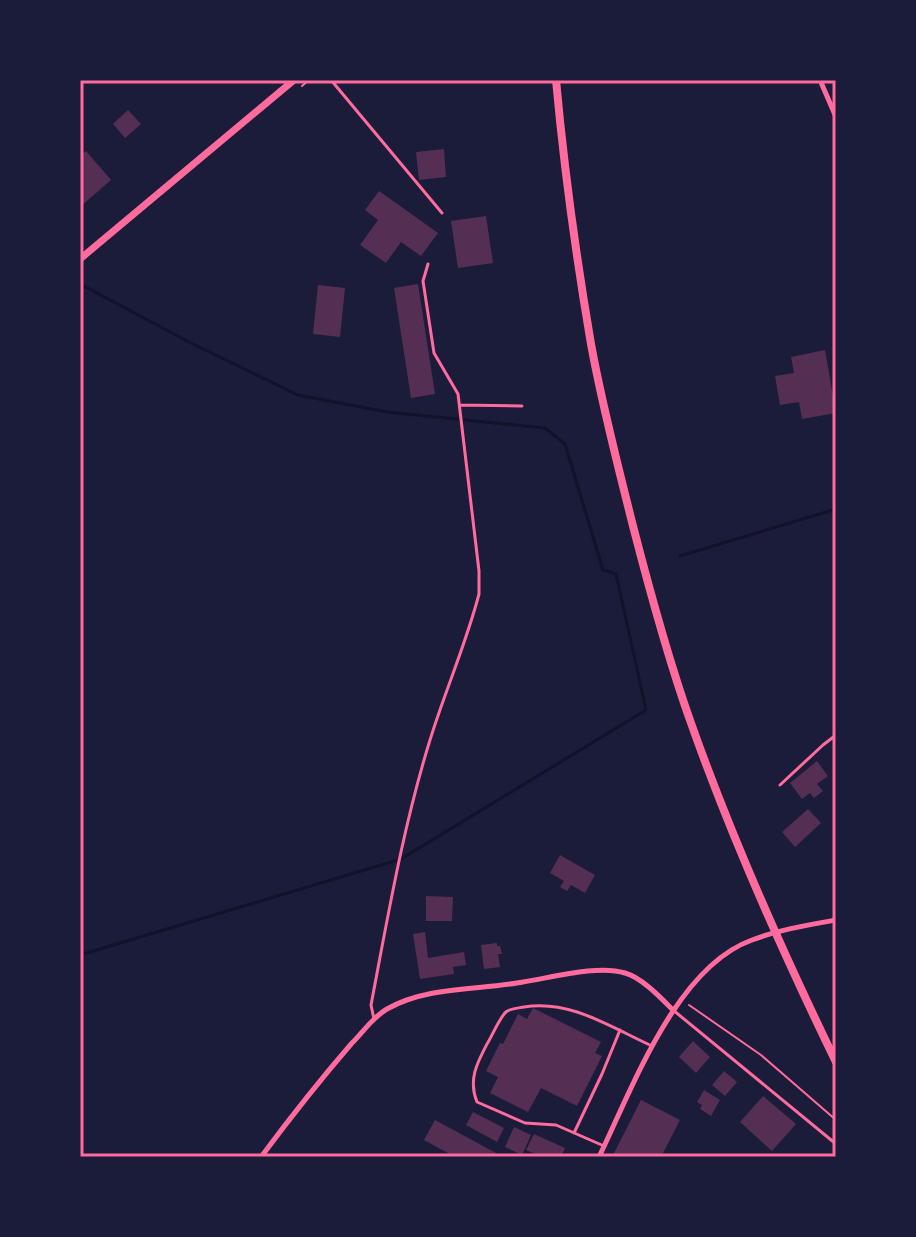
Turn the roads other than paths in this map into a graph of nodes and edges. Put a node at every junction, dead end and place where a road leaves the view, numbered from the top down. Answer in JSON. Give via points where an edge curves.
{"nodes":[{"id":1,"x":294,"y":80,"type":"edge"},
{"id":2,"x":331,"y":80,"type":"edge"},
{"id":3,"x":556,"y":80,"type":"edge"},
{"id":4,"x":820,"y":80,"type":"edge"},
{"id":5,"x":836,"y":117,"type":"edge"},
{"id":6,"x":442,"y":213,"type":"dead end"},
{"id":7,"x":80,"y":259,"type":"edge"},
{"id":8,"x":428,"y":264,"type":"dead end"},
{"id":9,"x":522,"y":406,"type":"dead end"},
{"id":10,"x":460,"y":408,"type":"junction"},
{"id":11,"x":836,"y":735,"type":"edge"},
{"id":12,"x":780,"y":785,"type":"dead end"},
{"id":13,"x":836,"y":920,"type":"edge"},
{"id":14,"x":673,"y":1010,"type":"junction"},
{"id":15,"x":374,"y":1019,"type":"junction"},
{"id":16,"x":620,"y":1030,"type":"junction"},
{"id":17,"x":652,"y":1046,"type":"junction"},
{"id":18,"x":836,"y":1062,"type":"edge"},
{"id":19,"x":574,"y":1133,"type":"junction"},
{"id":20,"x":836,"y":1144,"type":"edge"},
{"id":21,"x":604,"y":1146,"type":"junction"},
{"id":22,"x":261,"y":1157,"type":"edge"},
{"id":23,"x":599,"y":1157,"type":"edge"}],
"edges":[{"from":1,"to":7,"type":"main road"},
{"from":2,"to":6,"type":"lane"},
{"from":3,"to":18,"type":"main road","via":[[591,345],[650,590],[690,721],[736,844]]},
{"from":4,"to":5,"type":"street"},
{"from":8,"to":10,"type":"lane","via":[[423,281],[434,353],[458,394]]},
{"from":9,"to":10,"type":"lane"},
{"from":10,"to":15,"type":"lane","via":[[479,594],[430,739],[400,853],[371,1005]]},
{"from":11,"to":12,"type":"lane"},
{"from":13,"to":14,"type":"street","via":[[750,940],[698,976]]},
{"from":14,"to":15,"type":"street","via":[[628,973],[607,970],[437,993],[405,1001]]},
{"from":14,"to":17,"type":"street"},
{"from":14,"to":20,"type":"lane"},
{"from":15,"to":22,"type":"street"},
{"from":16,"to":17,"type":"lane"},
{"from":16,"to":19,"type":"lane"},
{"from":16,"to":19,"type":"lane","via":[[546,1005],[514,1008],[505,1012],[476,1063],[477,1102],[525,1123],[556,1125]]},
{"from":17,"to":21,"type":"street"},
{"from":19,"to":21,"type":"lane"},
{"from":21,"to":23,"type":"street"}]}
